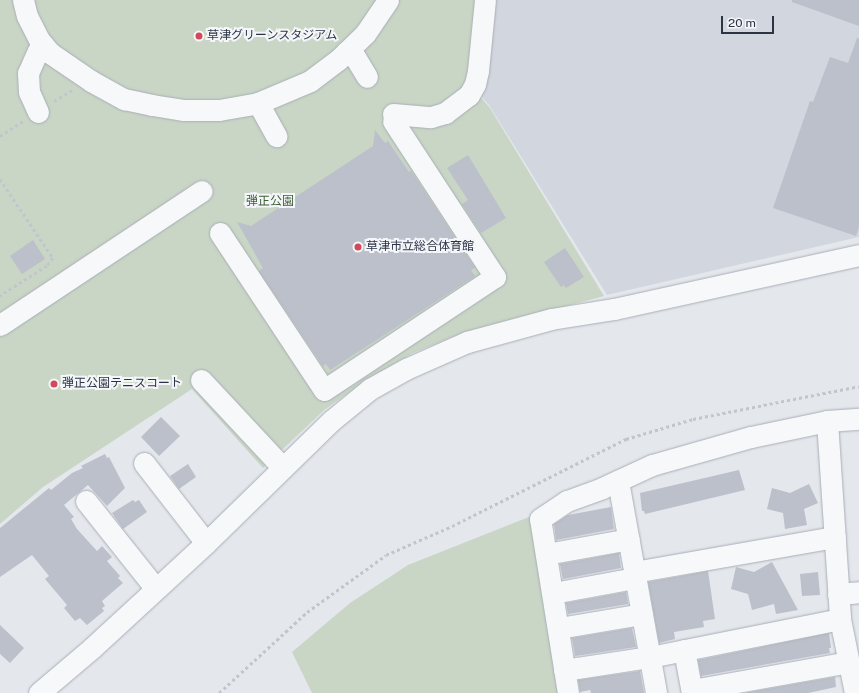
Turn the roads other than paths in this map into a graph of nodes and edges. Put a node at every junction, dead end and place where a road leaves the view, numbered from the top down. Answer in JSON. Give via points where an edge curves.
{"nodes":[{"id":1,"x":24,"y":0,"type":"edge"},
{"id":2,"x":388,"y":0,"type":"edge"},
{"id":3,"x":485,"y":0,"type":"edge"},
{"id":4,"x":43,"y":45,"type":"junction"},
{"id":5,"x":346,"y":52,"type":"junction"},
{"id":6,"x":367,"y":76,"type":"dead end"},
{"id":7,"x":258,"y":104,"type":"junction"},
{"id":8,"x":38,"y":112,"type":"dead end"},
{"id":9,"x":276,"y":136,"type":"dead end"},
{"id":10,"x":202,"y":192,"type":"dead end"},
{"id":11,"x":220,"y":233,"type":"dead end"},
{"id":12,"x":859,"y":255,"type":"edge"},
{"id":13,"x":0,"y":325,"type":"edge"},
{"id":14,"x":201,"y":380,"type":"dead end"},
{"id":15,"x":859,"y":419,"type":"edge"},
{"id":16,"x":827,"y":421,"type":"junction"},
{"id":17,"x":144,"y":464,"type":"dead end"},
{"id":18,"x":284,"y":468,"type":"junction"},
{"id":19,"x":618,"y":481,"type":"junction"},
{"id":20,"x":86,"y":501,"type":"dead end"},
{"id":21,"x":834,"y":537,"type":"junction"},
{"id":22,"x":628,"y":539,"type":"junction"},
{"id":23,"x":206,"y":543,"type":"junction"},
{"id":24,"x":546,"y":554,"type":"junction"},
{"id":25,"x":635,"y":575,"type":"junction"},
{"id":26,"x":156,"y":589,"type":"junction"},
{"id":27,"x":859,"y":592,"type":"edge"},
{"id":28,"x":553,"y":593,"type":"junction"},
{"id":29,"x":838,"y":594,"type":"junction"},
{"id":30,"x":642,"y":614,"type":"junction"},
{"id":31,"x":840,"y":618,"type":"junction"},
{"id":32,"x":559,"y":628,"type":"junction"},
{"id":33,"x":684,"y":650,"type":"junction"},
{"id":34,"x":650,"y":657,"type":"junction"},
{"id":35,"x":849,"y":662,"type":"junction"},
{"id":36,"x":564,"y":670,"type":"junction"},
{"id":37,"x":692,"y":692,"type":"edge"},
{"id":38,"x":39,"y":693,"type":"edge"},
{"id":39,"x":568,"y":693,"type":"edge"},
{"id":40,"x":656,"y":693,"type":"edge"},
{"id":41,"x":855,"y":693,"type":"edge"}],
"edges":[{"from":1,"to":4,"type":"street","via":[[27,16]]},
{"from":2,"to":5,"type":"street","via":[[365,34]]},
{"from":3,"to":11,"type":"street","via":[[478,71],[469,95],[445,113],[431,117],[393,117],[495,277],[324,390]]},
{"from":4,"to":7,"type":"street","via":[[66,65],[124,99],[183,110],[219,110]]},
{"from":4,"to":8,"type":"street","via":[[28,74],[29,92]]},
{"from":5,"to":6,"type":"street","via":[[355,57]]},
{"from":5,"to":7,"type":"street","via":[[310,81]]},
{"from":7,"to":9,"type":"street"},
{"from":10,"to":13,"type":"street"},
{"from":12,"to":18,"type":"street","via":[[614,309],[551,319],[468,342],[406,369],[370,389],[330,421]]},
{"from":14,"to":18,"type":"street"},
{"from":15,"to":16,"type":"street"},
{"from":16,"to":19,"type":"street","via":[[751,437],[652,465]]},
{"from":16,"to":21,"type":"street"},
{"from":17,"to":23,"type":"street"},
{"from":18,"to":23,"type":"street"},
{"from":19,"to":22,"type":"street"},
{"from":19,"to":24,"type":"street","via":[[568,501],[540,519]]},
{"from":20,"to":26,"type":"street"},
{"from":21,"to":25,"type":"street"},
{"from":21,"to":29,"type":"street"},
{"from":22,"to":24,"type":"street"},
{"from":22,"to":25,"type":"street"},
{"from":23,"to":26,"type":"street"},
{"from":24,"to":28,"type":"street"},
{"from":25,"to":28,"type":"street"},
{"from":25,"to":30,"type":"street"},
{"from":26,"to":38,"type":"street"},
{"from":27,"to":29,"type":"street"},
{"from":28,"to":32,"type":"street"},
{"from":29,"to":31,"type":"street"},
{"from":30,"to":32,"type":"street"},
{"from":30,"to":34,"type":"street"},
{"from":31,"to":33,"type":"street"},
{"from":31,"to":35,"type":"street"},
{"from":32,"to":36,"type":"street"},
{"from":33,"to":34,"type":"street"},
{"from":33,"to":37,"type":"street"},
{"from":34,"to":36,"type":"street"},
{"from":34,"to":40,"type":"street"},
{"from":35,"to":37,"type":"street"},
{"from":35,"to":41,"type":"street"},
{"from":36,"to":39,"type":"street"}]}
